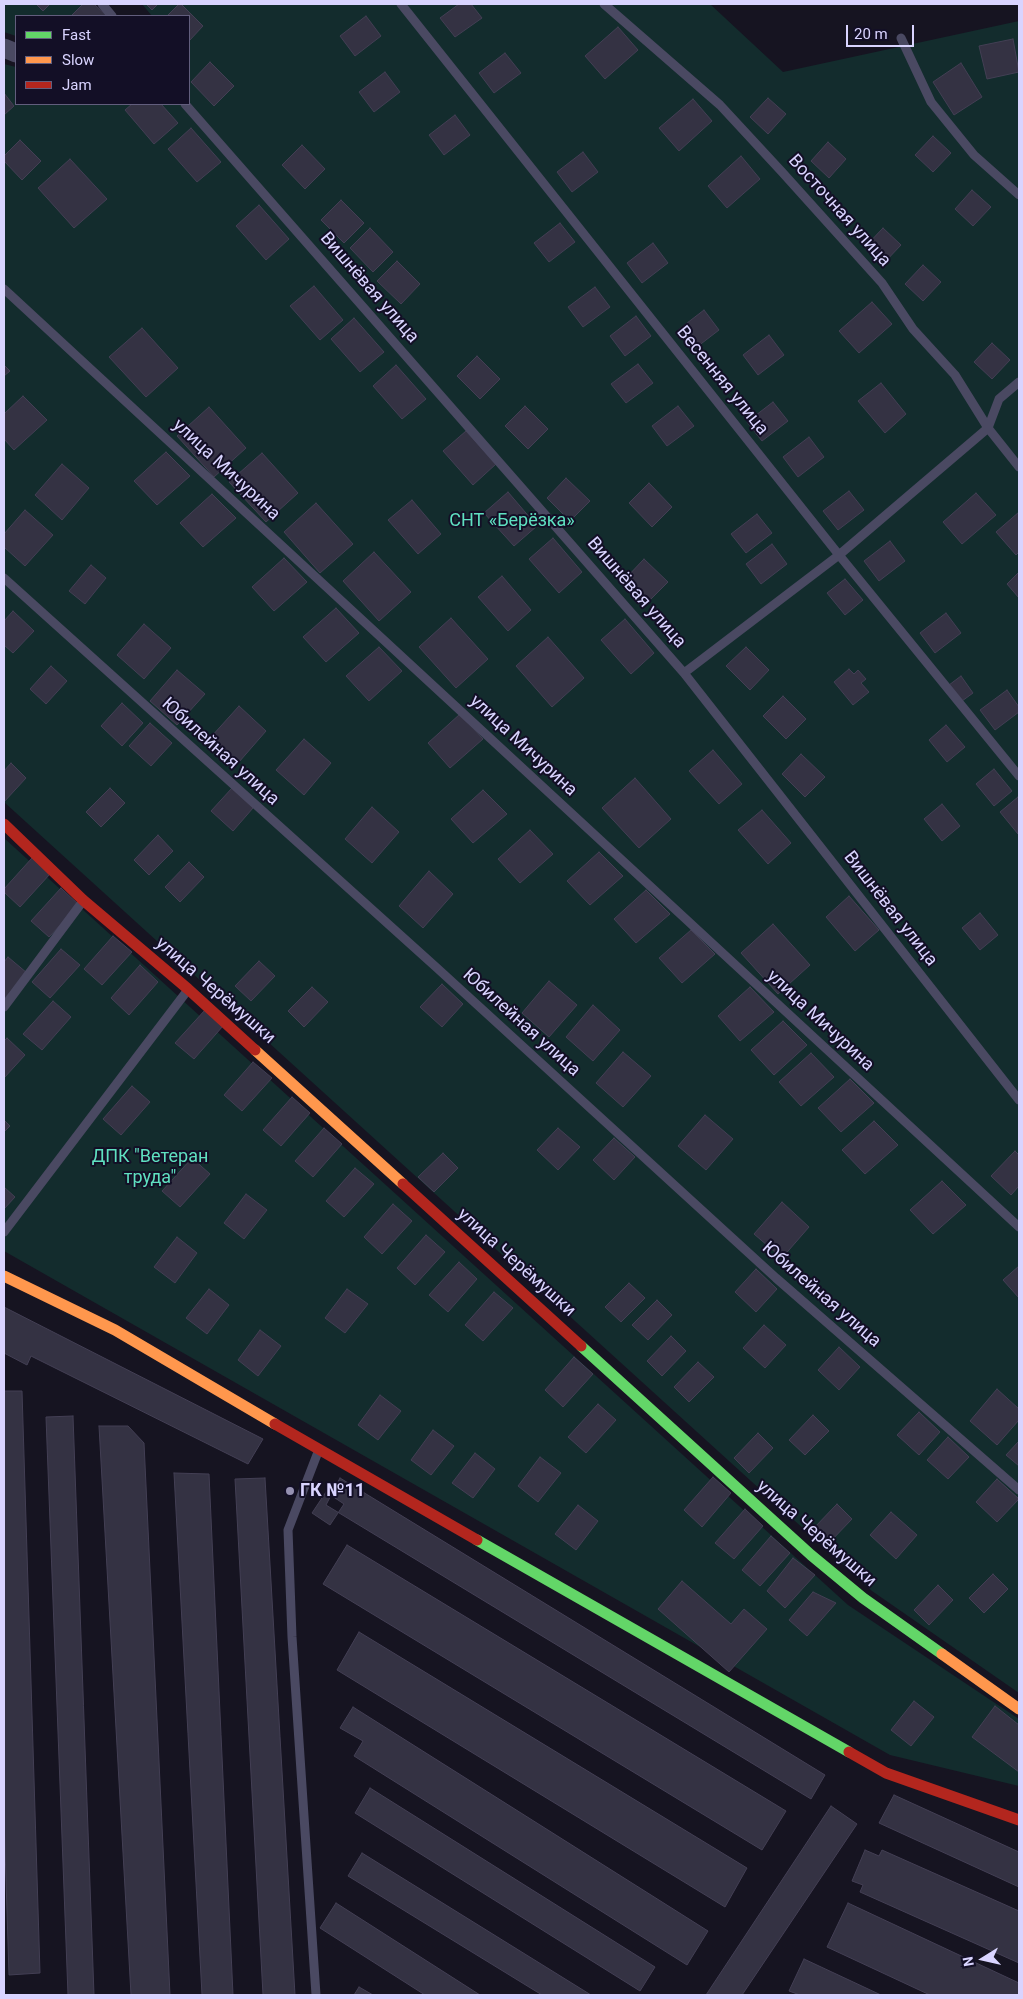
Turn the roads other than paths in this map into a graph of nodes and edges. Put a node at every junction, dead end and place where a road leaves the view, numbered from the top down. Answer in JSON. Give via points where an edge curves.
{"nodes":[{"id":1,"x":102,"y":4,"type":"edge"},
{"id":2,"x":401,"y":4,"type":"edge"},
{"id":3,"x":604,"y":4,"type":"edge"},
{"id":4,"x":111,"y":15,"type":"edge"},
{"id":5,"x":901,"y":38,"type":"dead end"},
{"id":6,"x":186,"y":105,"type":"edge"},
{"id":7,"x":1019,"y":195,"type":"edge"},
{"id":8,"x":4,"y":289,"type":"edge"},
{"id":9,"x":1019,"y":382,"type":"edge"},
{"id":10,"x":988,"y":428,"type":"junction"},
{"id":11,"x":1019,"y":467,"type":"edge"},
{"id":12,"x":839,"y":554,"type":"junction"},
{"id":13,"x":4,"y":578,"type":"edge"},
{"id":14,"x":684,"y":673,"type":"junction"},
{"id":15,"x":1019,"y":776,"type":"edge"},
{"id":16,"x":4,"y":826,"type":"edge"},
{"id":17,"x":83,"y":900,"type":"junction"},
{"id":18,"x":188,"y":989,"type":"junction"},
{"id":19,"x":4,"y":1007,"type":"edge"},
{"id":20,"x":1019,"y":1100,"type":"edge"},
{"id":21,"x":1019,"y":1227,"type":"edge"},
{"id":22,"x":4,"y":1232,"type":"edge"},
{"id":23,"x":4,"y":1276,"type":"edge"},
{"id":24,"x":319,"y":1450,"type":"junction"},
{"id":25,"x":1019,"y":1490,"type":"edge"},
{"id":26,"x":1019,"y":1708,"type":"edge"},
{"id":27,"x":1019,"y":1820,"type":"edge"},
{"id":28,"x":316,"y":1995,"type":"edge"}],
"edges":[{"from":1,"to":4,"type":"lane"},
{"from":2,"to":12,"type":"lane","name":"Весенняя улица"},
{"from":3,"to":10,"type":"lane","name":"Восточная улица","via":[[720,105],[789,179],[882,284],[913,329],[955,375]]},
{"from":5,"to":7,"type":"lane","via":[[931,102],[974,155]]},
{"from":6,"to":14,"type":"lane","name":"Вишнёвая улица"},
{"from":8,"to":21,"type":"lane","name":"улица Мичурина"},
{"from":9,"to":10,"type":"lane","via":[[999,399]]},
{"from":10,"to":11,"type":"lane","name":"Восточная улица"},
{"from":10,"to":12,"type":"lane"},
{"from":12,"to":14,"type":"lane"},
{"from":12,"to":15,"type":"lane","name":"Весенняя улица"},
{"from":13,"to":25,"type":"lane","name":"Юбилейная улица","via":[[776,1278]]},
{"from":14,"to":20,"type":"lane","name":"Вишнёвая улица"},
{"from":16,"to":17,"type":"street","name":"улица Черёмушки"},
{"from":17,"to":18,"type":"street","name":"улица Черёмушки"},
{"from":17,"to":19,"type":"lane"},
{"from":18,"to":22,"type":"lane"},
{"from":18,"to":26,"type":"street","name":"улица Черёмушки","via":[[811,1555],[862,1598]]},
{"from":23,"to":24,"type":"street","via":[[114,1330]]},
{"from":24,"to":27,"type":"street","via":[[886,1773]]},
{"from":24,"to":28,"type":"lane","via":[[288,1530]]}]}
